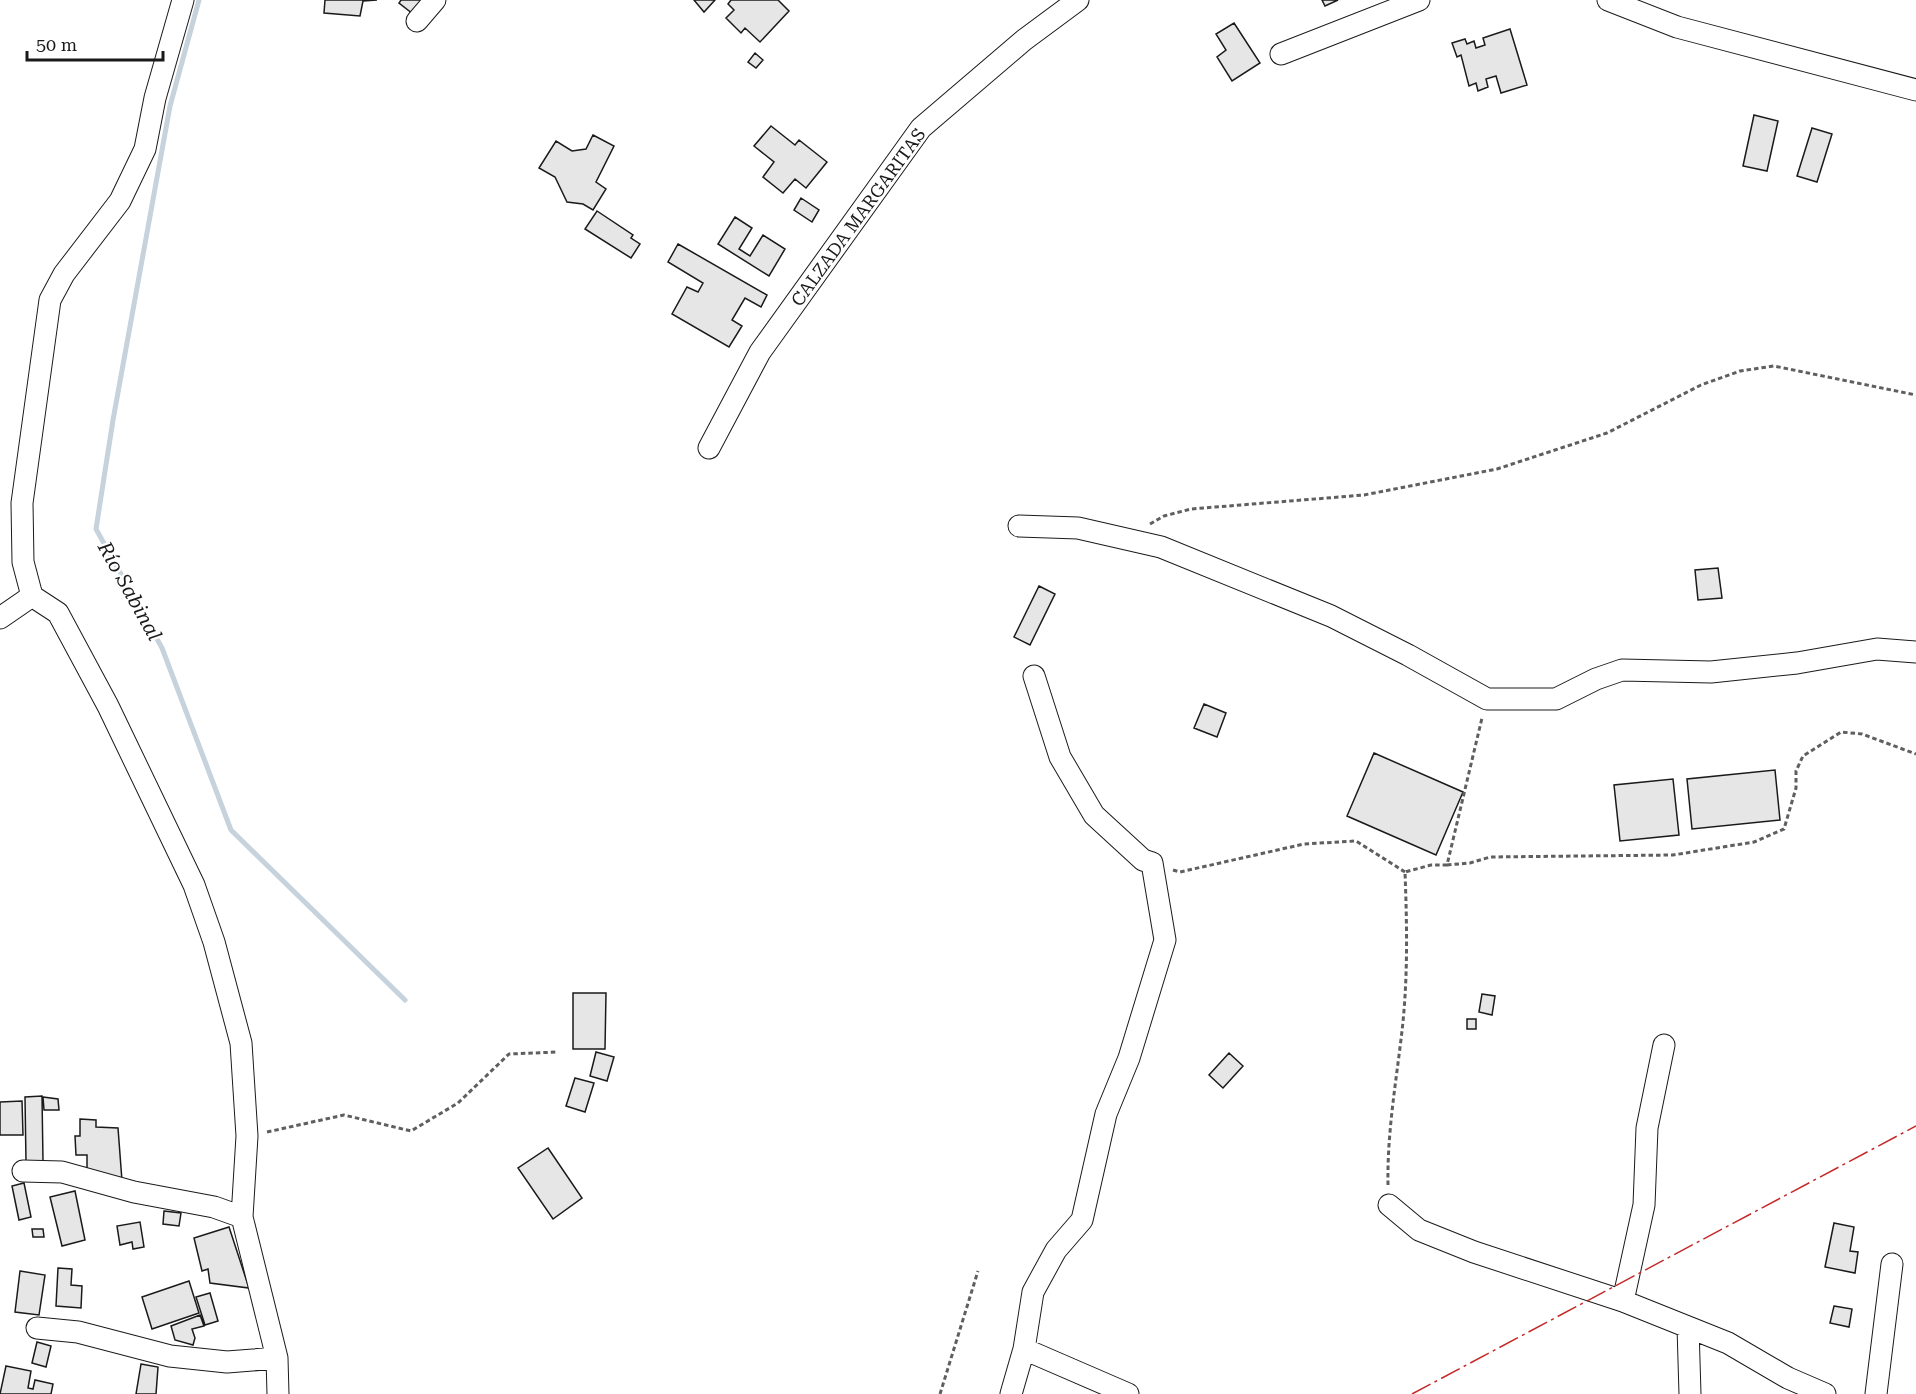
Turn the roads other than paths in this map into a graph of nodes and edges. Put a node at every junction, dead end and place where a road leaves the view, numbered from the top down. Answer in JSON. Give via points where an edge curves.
{"nodes":[{"id":1,"x":183,"y":0,"type":"edge"},
{"id":2,"x":435,"y":0,"type":"edge"},
{"id":3,"x":1078,"y":0,"type":"edge"},
{"id":4,"x":1419,"y":0,"type":"edge"},
{"id":5,"x":1608,"y":0,"type":"edge"},
{"id":6,"x":417,"y":21,"type":"dead end"},
{"id":7,"x":1281,"y":54,"type":"dead end"},
{"id":8,"x":1916,"y":90,"type":"edge"},
{"id":9,"x":709,"y":448,"type":"dead end"},
{"id":10,"x":1018,"y":526,"type":"dead end"},
{"id":11,"x":32,"y":596,"type":"junction"},
{"id":12,"x":0,"y":618,"type":"edge"},
{"id":13,"x":1916,"y":652,"type":"edge"},
{"id":14,"x":1034,"y":676,"type":"dead end"},
{"id":15,"x":1664,"y":1045,"type":"dead end"},
{"id":16,"x":23,"y":1171,"type":"dead end"},
{"id":17,"x":1389,"y":1205,"type":"road end"},
{"id":18,"x":242,"y":1217,"type":"junction"},
{"id":19,"x":1892,"y":1264,"type":"dead end"},
{"id":20,"x":1623,"y":1301,"type":"junction"},
{"id":21,"x":1688,"y":1327,"type":"junction"},
{"id":22,"x":37,"y":1328,"type":"dead end"},
{"id":23,"x":1024,"y":1349,"type":"junction"},
{"id":24,"x":277,"y":1358,"type":"junction"},
{"id":25,"x":276,"y":1391,"type":"edge"},
{"id":26,"x":1011,"y":1394,"type":"edge"},
{"id":27,"x":1128,"y":1394,"type":"edge"},
{"id":28,"x":1690,"y":1394,"type":"edge"},
{"id":29,"x":1825,"y":1394,"type":"edge"},
{"id":30,"x":1876,"y":1394,"type":"edge"}],
"edges":[{"from":1,"to":11,"type":"street","via":[[145,149],[120,201],[64,274],[50,300],[22,503],[23,561]]},
{"from":2,"to":6,"type":"street"},
{"from":3,"to":9,"type":"street","name":"CALZADA MARGARITAS","via":[[1024,40],[921,128],[760,352]]},
{"from":4,"to":7,"type":"street"},
{"from":5,"to":8,"type":"street","via":[[1677,27]]},
{"from":10,"to":13,"type":"street","via":[[1078,528],[1161,547],[1331,616],[1487,699],[1556,699],[1622,670],[1711,672],[1877,649]]},
{"from":11,"to":12,"type":"street"},
{"from":11,"to":18,"type":"street","via":[[58,613],[85,661],[194,885],[214,942],[241,1043],[247,1136]]},
{"from":14,"to":23,"type":"street","via":[[1060,758],[1094,815],[1143,860],[1152,863],[1166,940],[1129,1058],[1106,1114],[1082,1220],[1056,1250],[1033,1292]]},
{"from":15,"to":20,"type":"street","via":[[1647,1128],[1644,1205]]},
{"from":16,"to":18,"type":"street","via":[[62,1172]]},
{"from":17,"to":20,"type":"street","via":[[1419,1230]]},
{"from":18,"to":24,"type":"street"},
{"from":19,"to":30,"type":"street"},
{"from":20,"to":21,"type":"street"},
{"from":21,"to":28,"type":"street"},
{"from":21,"to":29,"type":"street","via":[[1728,1343],[1788,1378]]},
{"from":22,"to":24,"type":"street","via":[[78,1332],[170,1356],[227,1362]]},
{"from":23,"to":26,"type":"street"},
{"from":23,"to":27,"type":"street"},
{"from":24,"to":25,"type":"street"}]}
